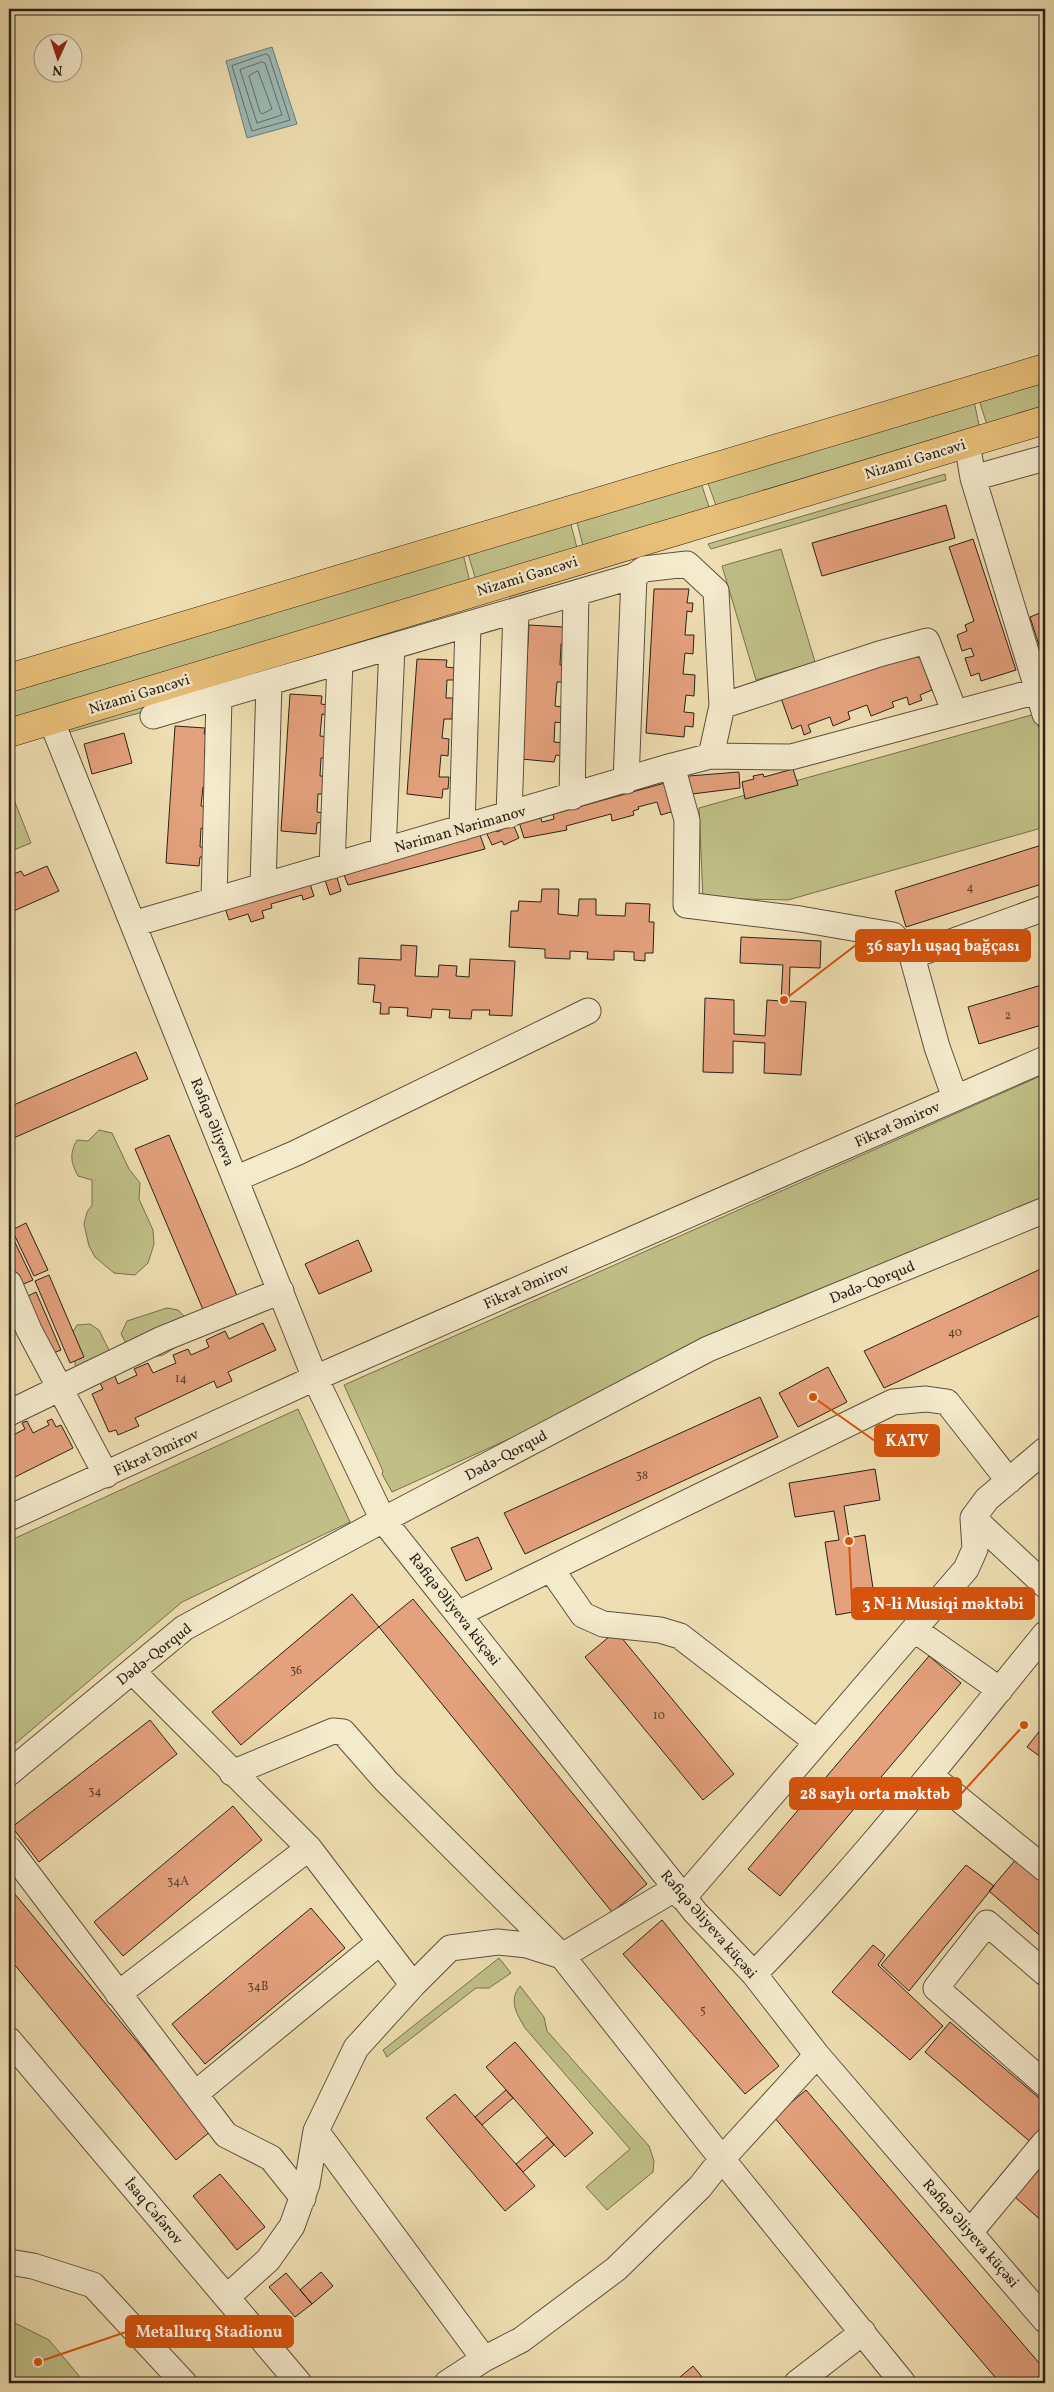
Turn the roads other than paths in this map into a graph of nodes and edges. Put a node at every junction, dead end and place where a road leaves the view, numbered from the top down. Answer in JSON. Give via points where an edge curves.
{"nodes":[{"id":1,"x":1045,"y":368,"type":"edge"},
{"id":2,"x":1045,"y":420,"type":"edge"},
{"id":3,"x":968,"y":443,"type":"junction"},
{"id":4,"x":1045,"y":458,"type":"edge"},
{"id":5,"x":973,"y":478,"type":"junction"},
{"id":6,"x":634,"y":576,"type":"junction"},
{"id":7,"x":576,"y":593,"type":"junction"},
{"id":8,"x":516,"y":611,"type":"junction"},
{"id":9,"x":468,"y":625,"type":"junction"},
{"id":10,"x":392,"y":647,"type":"junction"},
{"id":11,"x":340,"y":662,"type":"junction"},
{"id":12,"x":9,"y":678,"type":"edge"},
{"id":13,"x":269,"y":682,"type":"junction"},
{"id":14,"x":219,"y":697,"type":"junction"},
{"id":15,"x":1043,"y":698,"type":"edge"},
{"id":16,"x":722,"y":706,"type":"junction"},
{"id":17,"x":955,"y":713,"type":"junction"},
{"id":18,"x":153,"y":716,"type":"dead end"},
{"id":19,"x":51,"y":720,"type":"junction"},
{"id":20,"x":9,"y":732,"type":"edge"},
{"id":21,"x":711,"y":756,"type":"junction"},
{"id":22,"x":672,"y":766,"type":"junction"},
{"id":23,"x":626,"y":781,"type":"junction"},
{"id":24,"x":572,"y":797,"type":"junction"},
{"id":25,"x":509,"y":815,"type":"junction"},
{"id":26,"x":462,"y":828,"type":"junction"},
{"id":27,"x":383,"y":851,"type":"junction"},
{"id":28,"x":332,"y":866,"type":"junction"},
{"id":29,"x":263,"y":886,"type":"junction"},
{"id":30,"x":214,"y":900,"type":"junction"},
{"id":31,"x":1045,"y":908,"type":"edge"},
{"id":32,"x":133,"y":924,"type":"junction"},
{"id":33,"x":912,"y":956,"type":"junction"},
{"id":34,"x":588,"y":1012,"type":"dead end"},
{"id":35,"x":1045,"y":1059,"type":"edge"},
{"id":36,"x":955,"y":1098,"type":"junction"},
{"id":37,"x":235,"y":1179,"type":"junction"},
{"id":38,"x":1045,"y":1210,"type":"edge"},
{"id":39,"x":9,"y":1284,"type":"edge"},
{"id":40,"x":281,"y":1291,"type":"junction"},
{"id":41,"x":315,"y":1378,"type":"junction"},
{"id":42,"x":61,"y":1389,"type":"junction"},
{"id":43,"x":9,"y":1413,"type":"edge"},
{"id":44,"x":1045,"y":1450,"type":"edge"},
{"id":45,"x":106,"y":1475,"type":"junction"},
{"id":46,"x":1009,"y":1481,"type":"junction"},
{"id":47,"x":9,"y":1518,"type":"edge"},
{"id":48,"x":973,"y":1518,"type":"junction"},
{"id":49,"x":384,"y":1520,"type":"junction"},
{"id":50,"x":551,"y":1569,"type":"junction"},
{"id":51,"x":1045,"y":1585,"type":"edge"},
{"id":52,"x":458,"y":1614,"type":"junction"},
{"id":53,"x":914,"y":1630,"type":"junction"},
{"id":54,"x":1045,"y":1634,"type":"edge"},
{"id":55,"x":132,"y":1671,"type":"junction"},
{"id":56,"x":1000,"y":1690,"type":"junction"},
{"id":57,"x":817,"y":1742,"type":"junction"},
{"id":58,"x":9,"y":1773,"type":"edge"},
{"id":59,"x":232,"y":1773,"type":"junction"},
{"id":60,"x":931,"y":1776,"type":"junction"},
{"id":61,"x":309,"y":1848,"type":"junction"},
{"id":62,"x":9,"y":1850,"type":"edge"},
{"id":63,"x":1045,"y":1868,"type":"edge"},
{"id":64,"x":680,"y":1893,"type":"junction"},
{"id":65,"x":380,"y":1942,"type":"junction"},
{"id":66,"x":562,"y":1956,"type":"junction"},
{"id":67,"x":1045,"y":1973,"type":"edge"},
{"id":68,"x":754,"y":1974,"type":"junction"},
{"id":69,"x":413,"y":1985,"type":"junction"},
{"id":70,"x":118,"y":1994,"type":"junction"},
{"id":71,"x":9,"y":2040,"type":"edge"},
{"id":72,"x":817,"y":2055,"type":"junction"},
{"id":73,"x":1045,"y":2084,"type":"edge"},
{"id":74,"x":195,"y":2094,"type":"junction"},
{"id":75,"x":316,"y":2130,"type":"junction"},
{"id":76,"x":1045,"y":2142,"type":"edge"},
{"id":77,"x":722,"y":2159,"type":"junction"},
{"id":78,"x":303,"y":2198,"type":"junction"},
{"id":79,"x":970,"y":2231,"type":"junction"},
{"id":80,"x":9,"y":2262,"type":"edge"},
{"id":81,"x":227,"y":2297,"type":"junction"},
{"id":82,"x":1045,"y":2320,"type":"edge"},
{"id":83,"x":863,"y":2332,"type":"junction"},
{"id":84,"x":484,"y":2359,"type":"junction"},
{"id":85,"x":184,"y":2383,"type":"edge"},
{"id":86,"x":299,"y":2383,"type":"edge"},
{"id":87,"x":447,"y":2383,"type":"edge"},
{"id":88,"x":797,"y":2383,"type":"edge"},
{"id":89,"x":903,"y":2383,"type":"edge"}],
"edges":[{"from":1,"to":12,"type":"main road"},
{"from":2,"to":3,"type":"main road","name":"Nizami Gəncəvi"},
{"from":3,"to":5,"type":"street"},
{"from":3,"to":19,"type":"main road","name":"Nizami Gəncəvi"},
{"from":4,"to":5,"type":"street"},
{"from":5,"to":15,"type":"street"},
{"from":6,"to":7,"type":"street"},
{"from":6,"to":16,"type":"street","via":[[644,569],[687,564],[716,591]]},
{"from":6,"to":23,"type":"street"},
{"from":7,"to":8,"type":"street"},
{"from":7,"to":24,"type":"street"},
{"from":8,"to":9,"type":"street"},
{"from":8,"to":25,"type":"street"},
{"from":9,"to":10,"type":"street"},
{"from":9,"to":26,"type":"street"},
{"from":10,"to":11,"type":"street"},
{"from":10,"to":27,"type":"street"},
{"from":11,"to":13,"type":"street"},
{"from":11,"to":28,"type":"street"},
{"from":13,"to":14,"type":"street"},
{"from":13,"to":29,"type":"street"},
{"from":14,"to":18,"type":"street"},
{"from":14,"to":30,"type":"street"},
{"from":15,"to":17,"type":"street","name":"Nəriman Nərimanov"},
{"from":16,"to":17,"type":"street","via":[[927,641]]},
{"from":16,"to":21,"type":"street"},
{"from":17,"to":21,"type":"street","name":"Nəriman Nərimanov","via":[[791,757]]},
{"from":19,"to":20,"type":"main road","name":"Nizami Gəncəvi"},
{"from":19,"to":32,"type":"street","name":"Rəfiqə Əliyeva"},
{"from":21,"to":22,"type":"street","name":"Nəriman Nərimanov"},
{"from":22,"to":23,"type":"street","name":"Nəriman Nərimanov"},
{"from":22,"to":33,"type":"street","via":[[687,820],[686,905],[893,935]]},
{"from":23,"to":24,"type":"street","name":"Nəriman Nərimanov"},
{"from":24,"to":25,"type":"street","name":"Nəriman Nərimanov"},
{"from":25,"to":26,"type":"street","name":"Nəriman Nərimanov"},
{"from":26,"to":27,"type":"street","name":"Nəriman Nərimanov"},
{"from":27,"to":28,"type":"street","name":"Nəriman Nərimanov"},
{"from":28,"to":29,"type":"street","name":"Nəriman Nərimanov"},
{"from":29,"to":30,"type":"street","name":"Nəriman Nərimanov"},
{"from":30,"to":32,"type":"street","name":"Nəriman Nərimanov"},
{"from":31,"to":33,"type":"street"},
{"from":32,"to":37,"type":"street","name":"Rəfiqə Əliyeva"},
{"from":33,"to":36,"type":"street","via":[[936,1047]]},
{"from":34,"to":37,"type":"street","via":[[296,1153]]},
{"from":35,"to":36,"type":"street","name":"Fikrət Əmirov"},
{"from":36,"to":41,"type":"street","name":"Fikrət Əmirov"},
{"from":37,"to":40,"type":"street","name":"Rəfiqə Əliyeva"},
{"from":38,"to":49,"type":"street","name":"Dədə-Qorqud","via":[[708,1349]]},
{"from":39,"to":42,"type":"street"},
{"from":40,"to":41,"type":"street","name":"Rəfiqə Əliyeva"},
{"from":40,"to":42,"type":"street","via":[[162,1338]]},
{"from":41,"to":45,"type":"street","name":"Fikrət Əmirov"},
{"from":41,"to":49,"type":"street","name":"Rəfiqə Əliyeva"},
{"from":42,"to":43,"type":"street"},
{"from":42,"to":45,"type":"street"},
{"from":44,"to":46,"type":"street"},
{"from":45,"to":47,"type":"street","name":"Fikrət Əmirov"},
{"from":46,"to":48,"type":"street","via":[[987,1499]]},
{"from":46,"to":50,"type":"street","via":[[947,1402],[926,1399],[892,1402]]},
{"from":48,"to":51,"type":"street"},
{"from":48,"to":53,"type":"street","via":[[975,1549],[966,1569]]},
{"from":49,"to":52,"type":"street","name":"Rəfiqə Əliyeva küçəsi"},
{"from":49,"to":55,"type":"street","name":"Dədə-Qorqud","via":[[184,1628]]},
{"from":50,"to":52,"type":"street"},
{"from":50,"to":57,"type":"street","via":[[582,1615],[602,1624],[660,1630],[680,1636]]},
{"from":52,"to":64,"type":"street","name":"Rəfiqə Əliyeva küçəsi"},
{"from":53,"to":56,"type":"street"},
{"from":53,"to":57,"type":"street"},
{"from":54,"to":56,"type":"street"},
{"from":55,"to":58,"type":"street","name":"Dədə-Qorqud"},
{"from":55,"to":59,"type":"street"},
{"from":56,"to":60,"type":"street"},
{"from":57,"to":64,"type":"street"},
{"from":59,"to":61,"type":"street"},
{"from":59,"to":66,"type":"street","via":[[333,1732],[343,1732],[386,1781]]},
{"from":60,"to":63,"type":"street"},
{"from":60,"to":68,"type":"street","via":[[808,1919]]},
{"from":61,"to":65,"type":"street"},
{"from":61,"to":70,"type":"street"},
{"from":62,"to":70,"type":"street"},
{"from":64,"to":66,"type":"street"},
{"from":64,"to":68,"type":"street","name":"Rəfiqə Əliyeva küçəsi"},
{"from":65,"to":69,"type":"street"},
{"from":65,"to":74,"type":"street"},
{"from":66,"to":69,"type":"street","via":[[527,1945],[498,1942],[450,1948]]},
{"from":66,"to":77,"type":"street"},
{"from":67,"to":73,"type":"street","via":[[987,1923],[936,1988]]},
{"from":68,"to":72,"type":"street","name":"Rəfiqə Əliyeva küçəsi"},
{"from":69,"to":75,"type":"street","via":[[356,2048]]},
{"from":70,"to":74,"type":"street"},
{"from":71,"to":81,"type":"street","name":"İsaq Cəfərov"},
{"from":72,"to":77,"type":"street"},
{"from":72,"to":79,"type":"street","name":"Rəfiqə Əliyeva küçəsi"},
{"from":74,"to":78,"type":"street","via":[[226,2135],[271,2158]]},
{"from":75,"to":78,"type":"street"},
{"from":75,"to":84,"type":"street"},
{"from":76,"to":79,"type":"street"},
{"from":77,"to":83,"type":"street"},
{"from":77,"to":84,"type":"street","via":[[678,2209],[616,2269],[521,2340]]},
{"from":78,"to":81,"type":"street","via":[[292,2226],[268,2260]]},
{"from":79,"to":82,"type":"street","name":"Rəfiqə Əliyeva küçəsi"},
{"from":80,"to":85,"type":"street","via":[[93,2285]]},
{"from":81,"to":86,"type":"street","name":"İsaq Cəfərov"},
{"from":83,"to":88,"type":"street"},
{"from":83,"to":89,"type":"street"},
{"from":84,"to":87,"type":"street"}]}
